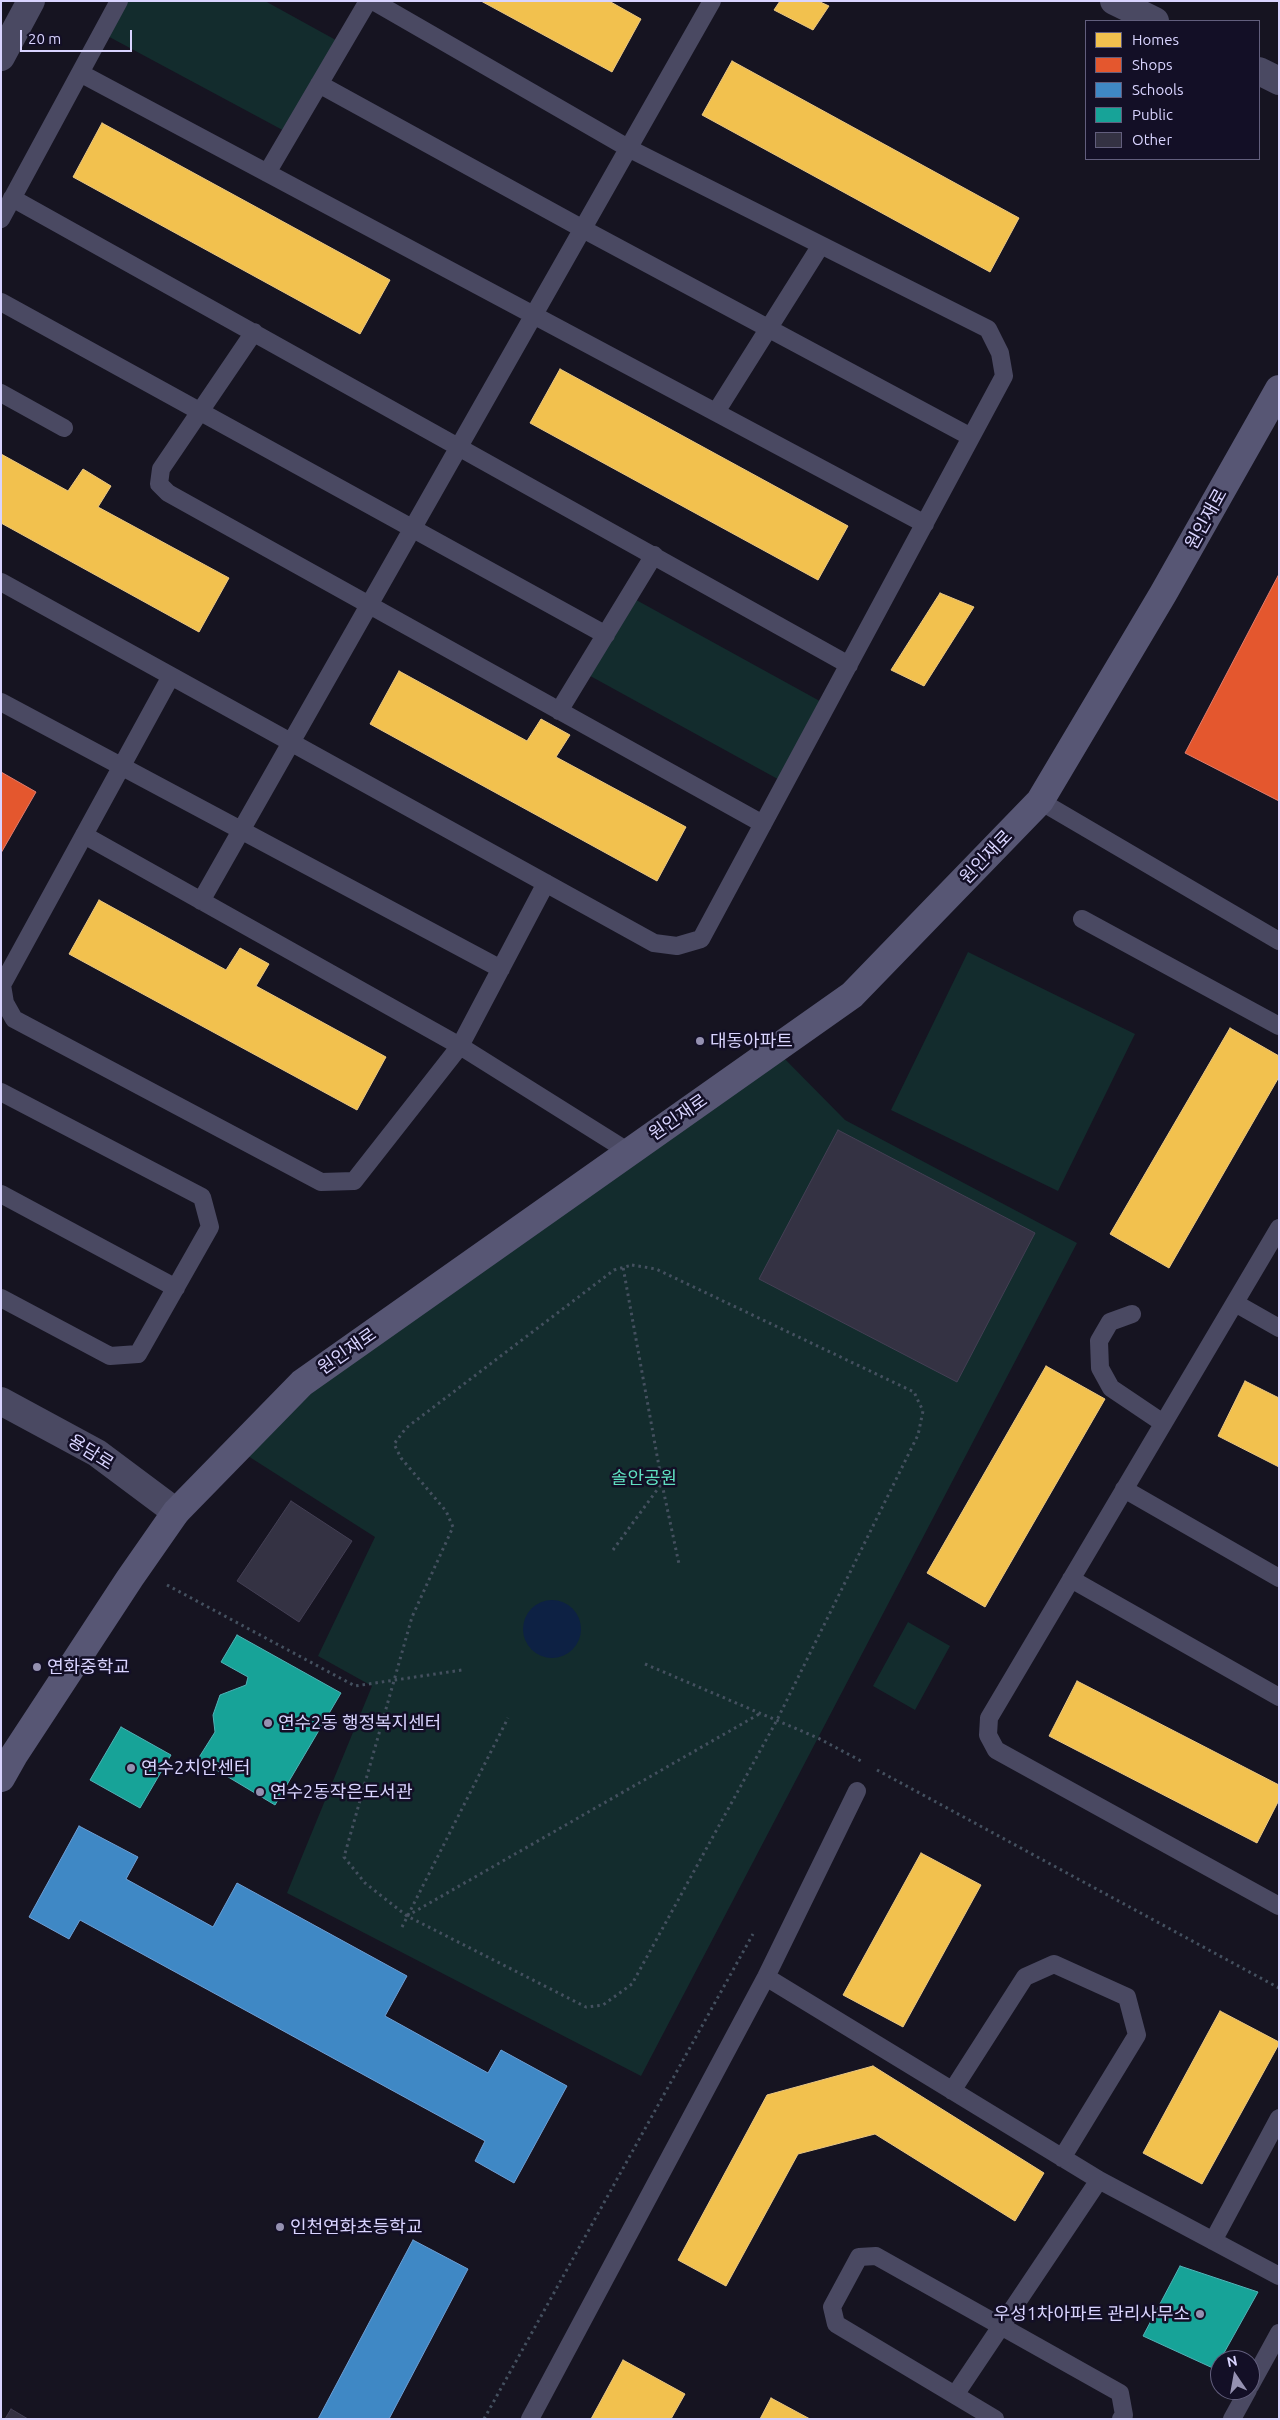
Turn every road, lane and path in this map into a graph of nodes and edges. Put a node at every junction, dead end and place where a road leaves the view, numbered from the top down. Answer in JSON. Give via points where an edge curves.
{"nodes":[{"id":1,"x":31,"y":1,"type":"edge"},
{"id":2,"x":119,"y":1,"type":"edge"},
{"id":3,"x":368,"y":1,"type":"edge"},
{"id":4,"x":373,"y":1,"type":"edge"},
{"id":5,"x":712,"y":1,"type":"edge"},
{"id":6,"x":1114,"y":1,"type":"edge"},
{"id":7,"x":1153,"y":20,"type":"edge"},
{"id":8,"x":1,"y":57,"type":"edge"},
{"id":9,"x":1260,"y":72,"type":"edge"},
{"id":10,"x":80,"y":74,"type":"junction"},
{"id":11,"x":1279,"y":81,"type":"edge"},
{"id":12,"x":319,"y":84,"type":"junction"},
{"id":13,"x":628,"y":148,"type":"junction"},
{"id":14,"x":266,"y":173,"type":"junction"},
{"id":15,"x":12,"y":198,"type":"junction"},
{"id":16,"x":1,"y":219,"type":"edge"},
{"id":17,"x":583,"y":229,"type":"junction"},
{"id":18,"x":821,"y":245,"type":"junction"},
{"id":19,"x":1,"y":302,"type":"edge"},
{"id":20,"x":534,"y":315,"type":"junction"},
{"id":21,"x":769,"y":329,"type":"junction"},
{"id":22,"x":254,"y":332,"type":"junction"},
{"id":23,"x":1279,"y":389,"type":"edge"},
{"id":24,"x":1,"y":393,"type":"edge"},
{"id":25,"x":201,"y":412,"type":"junction"},
{"id":26,"x":716,"y":412,"type":"junction"},
{"id":27,"x":64,"y":428,"type":"dead end"},
{"id":28,"x":971,"y":437,"type":"junction"},
{"id":29,"x":459,"y":446,"type":"junction"},
{"id":30,"x":925,"y":524,"type":"junction"},
{"id":31,"x":412,"y":530,"type":"junction"},
{"id":32,"x":654,"y":555,"type":"junction"},
{"id":33,"x":1,"y":582,"type":"edge"},
{"id":34,"x":369,"y":606,"type":"junction"},
{"id":35,"x":606,"y":635,"type":"junction"},
{"id":36,"x":849,"y":665,"type":"junction"},
{"id":37,"x":171,"y":676,"type":"junction"},
{"id":38,"x":1,"y":702,"type":"edge"},
{"id":39,"x":559,"y":711,"type":"junction"},
{"id":40,"x":291,"y":743,"type":"junction"},
{"id":41,"x":121,"y":766,"type":"junction"},
{"id":42,"x":1040,"y":801,"type":"junction"},
{"id":43,"x":763,"y":824,"type":"junction"},
{"id":44,"x":241,"y":832,"type":"junction"},
{"id":45,"x":84,"y":835,"type":"junction"},
{"id":46,"x":546,"y":883,"type":"junction"},
{"id":47,"x":201,"y":901,"type":"junction"},
{"id":48,"x":1082,"y":919,"type":"dead end"},
{"id":49,"x":1279,"y":940,"type":"edge"},
{"id":50,"x":501,"y":969,"type":"junction"},
{"id":51,"x":1279,"y":1026,"type":"edge"},
{"id":52,"x":460,"y":1046,"type":"junction"},
{"id":53,"x":1,"y":1092,"type":"edge"},
{"id":54,"x":629,"y":1152,"type":"junction"},
{"id":55,"x":1,"y":1194,"type":"edge"},
{"id":56,"x":1279,"y":1228,"type":"edge"},
{"id":57,"x":623,"y":1267,"type":"junction"},
{"id":58,"x":176,"y":1288,"type":"junction"},
{"id":59,"x":1,"y":1298,"type":"edge"},
{"id":60,"x":1235,"y":1303,"type":"junction"},
{"id":61,"x":1132,"y":1314,"type":"dead end"},
{"id":62,"x":1279,"y":1328,"type":"edge"},
{"id":63,"x":1,"y":1401,"type":"edge"},
{"id":64,"x":1163,"y":1423,"type":"junction"},
{"id":65,"x":662,"y":1483,"type":"junction"},
{"id":66,"x":1124,"y":1489,"type":"junction"},
{"id":67,"x":176,"y":1512,"type":"junction"},
{"id":68,"x":613,"y":1550,"type":"dead end"},
{"id":69,"x":679,"y":1564,"type":"dead end"},
{"id":70,"x":137,"y":1569,"type":"junction"},
{"id":71,"x":1279,"y":1578,"type":"edge"},
{"id":72,"x":1071,"y":1579,"type":"junction"},
{"id":73,"x":645,"y":1664,"type":"dead end"},
{"id":74,"x":462,"y":1670,"type":"dead end"},
{"id":75,"x":1279,"y":1697,"type":"edge"},
{"id":76,"x":761,"y":1713,"type":"junction"},
{"id":77,"x":508,"y":1718,"type":"dead end"},
{"id":78,"x":777,"y":1720,"type":"junction"},
{"id":79,"x":859,"y":1760,"type":"junction"},
{"id":80,"x":868,"y":1765,"type":"dead end"},
{"id":81,"x":854,"y":1766,"type":"dead end"},
{"id":82,"x":876,"y":1769,"type":"dead end"},
{"id":83,"x":1,"y":1778,"type":"edge"},
{"id":84,"x":857,"y":1791,"type":"joint"},
{"id":85,"x":1278,"y":1904,"type":"edge"},
{"id":86,"x":407,"y":1916,"type":"junction"},
{"id":87,"x":402,"y":1927,"type":"dead end"},
{"id":88,"x":755,"y":1930,"type":"dead end"},
{"id":89,"x":766,"y":1977,"type":"junction"},
{"id":90,"x":1279,"y":1988,"type":"edge"},
{"id":91,"x":952,"y":2091,"type":"junction"},
{"id":92,"x":1279,"y":2118,"type":"edge"},
{"id":93,"x":1062,"y":2158,"type":"junction"},
{"id":94,"x":1099,"y":2180,"type":"junction"},
{"id":95,"x":1213,"y":2241,"type":"junction"},
{"id":96,"x":1279,"y":2276,"type":"edge"},
{"id":97,"x":1001,"y":2326,"type":"junction"},
{"id":98,"x":1279,"y":2333,"type":"edge"},
{"id":99,"x":1260,"y":2368,"type":"edge"},
{"id":100,"x":955,"y":2395,"type":"junction"},
{"id":101,"x":1242,"y":2400,"type":"edge"},
{"id":102,"x":484,"y":2419,"type":"edge"},
{"id":103,"x":530,"y":2419,"type":"edge"},
{"id":104,"x":995,"y":2419,"type":"edge"},
{"id":105,"x":1121,"y":2419,"type":"edge"},
{"id":106,"x":1232,"y":2419,"type":"edge"}],
"edges":[{"from":1,"to":8,"type":"street"},
{"from":2,"to":10,"type":"lane"},
{"from":3,"to":12,"type":"lane"},
{"from":4,"to":13,"type":"lane"},
{"from":5,"to":13,"type":"lane"},
{"from":6,"to":7,"type":"street"},
{"from":9,"to":11,"type":"street"},
{"from":10,"to":14,"type":"lane"},
{"from":10,"to":15,"type":"lane"},
{"from":12,"to":14,"type":"lane"},
{"from":12,"to":17,"type":"lane"},
{"from":13,"to":17,"type":"lane"},
{"from":13,"to":18,"type":"lane"},
{"from":14,"to":20,"type":"lane"},
{"from":15,"to":16,"type":"lane"},
{"from":15,"to":22,"type":"lane"},
{"from":17,"to":20,"type":"lane"},
{"from":17,"to":21,"type":"lane"},
{"from":18,"to":21,"type":"lane"},
{"from":18,"to":28,"type":"lane","via":[[988,329],[1000,353],[1004,376]]},
{"from":19,"to":25,"type":"lane"},
{"from":20,"to":26,"type":"lane"},
{"from":20,"to":29,"type":"lane"},
{"from":21,"to":26,"type":"lane"},
{"from":21,"to":28,"type":"lane"},
{"from":22,"to":25,"type":"lane"},
{"from":22,"to":29,"type":"lane"},
{"from":23,"to":42,"type":"main road","name":"원인재로","via":[[1163,594]]},
{"from":24,"to":27,"type":"lane"},
{"from":25,"to":31,"type":"lane"},
{"from":25,"to":34,"type":"lane","via":[[161,469],[159,484],[168,493]]},
{"from":26,"to":30,"type":"lane"},
{"from":28,"to":30,"type":"lane"},
{"from":29,"to":31,"type":"lane"},
{"from":29,"to":32,"type":"lane"},
{"from":30,"to":36,"type":"lane"},
{"from":31,"to":34,"type":"lane"},
{"from":31,"to":35,"type":"lane"},
{"from":32,"to":35,"type":"lane"},
{"from":32,"to":36,"type":"lane"},
{"from":33,"to":37,"type":"lane"},
{"from":34,"to":39,"type":"lane"},
{"from":34,"to":40,"type":"lane"},
{"from":35,"to":39,"type":"lane"},
{"from":36,"to":43,"type":"lane"},
{"from":37,"to":40,"type":"lane"},
{"from":37,"to":41,"type":"lane"},
{"from":38,"to":41,"type":"lane"},
{"from":39,"to":43,"type":"lane"},
{"from":40,"to":44,"type":"lane"},
{"from":40,"to":46,"type":"lane"},
{"from":41,"to":44,"type":"lane"},
{"from":41,"to":45,"type":"lane"},
{"from":42,"to":49,"type":"lane"},
{"from":42,"to":54,"type":"main road","name":"원인재로","via":[[852,995]]},
{"from":43,"to":46,"type":"lane","via":[[701,939],[677,946],[654,943]]},
{"from":44,"to":47,"type":"lane"},
{"from":44,"to":50,"type":"lane"},
{"from":45,"to":47,"type":"lane"},
{"from":45,"to":52,"type":"lane","via":[[2,985],[5,1003],[14,1019],[321,1182],[354,1181]]},
{"from":46,"to":50,"type":"lane"},
{"from":47,"to":52,"type":"lane"},
{"from":48,"to":51,"type":"lane"},
{"from":50,"to":52,"type":"lane"},
{"from":52,"to":54,"type":"lane"},
{"from":53,"to":58,"type":"lane","via":[[202,1197],[210,1227]]},
{"from":54,"to":67,"type":"main road","name":"원인재로","via":[[302,1383]]},
{"from":55,"to":58,"type":"lane"},
{"from":56,"to":60,"type":"lane"},
{"from":57,"to":65,"type":"path"},
{"from":57,"to":78,"type":"path","via":[[632,1265],[656,1269],[914,1392],[923,1411],[918,1435]]},
{"from":57,"to":86,"type":"path","via":[[614,1270],[406,1428],[394,1444],[401,1458],[446,1511],[453,1527],[412,1617],[344,1857],[365,1883]]},
{"from":58,"to":59,"type":"lane","via":[[138,1354],[110,1356]]},
{"from":60,"to":62,"type":"lane"},
{"from":60,"to":64,"type":"lane"},
{"from":61,"to":64,"type":"lane","via":[[1110,1322],[1099,1341],[1100,1368],[1111,1388]]},
{"from":63,"to":67,"type":"street","name":"용담로","via":[[96,1453]]},
{"from":64,"to":66,"type":"lane"},
{"from":65,"to":68,"type":"path"},
{"from":65,"to":69,"type":"path"},
{"from":66,"to":71,"type":"lane"},
{"from":66,"to":72,"type":"lane"},
{"from":67,"to":70,"type":"main road","name":"원인재로"},
{"from":70,"to":74,"type":"path","via":[[355,1686]]},
{"from":70,"to":83,"type":"main road","name":"원인재로"},
{"from":72,"to":75,"type":"lane"},
{"from":72,"to":85,"type":"lane","via":[[989,1718],[988,1735],[996,1750]]},
{"from":73,"to":76,"type":"path"},
{"from":76,"to":78,"type":"path"},
{"from":76,"to":86,"type":"path"},
{"from":77,"to":86,"type":"path"},
{"from":78,"to":79,"type":"path"},
{"from":78,"to":86,"type":"path","via":[[632,1984],[603,2005],[586,2007]]},
{"from":79,"to":80,"type":"path"},
{"from":79,"to":81,"type":"path"},
{"from":79,"to":84,"type":"path"},
{"from":82,"to":90,"type":"path"},
{"from":84,"to":89,"type":"lane"},
{"from":86,"to":87,"type":"path"},
{"from":88,"to":102,"type":"path"},
{"from":89,"to":91,"type":"lane"},
{"from":89,"to":103,"type":"lane"},
{"from":91,"to":93,"type":"lane"},
{"from":91,"to":93,"type":"lane","via":[[1025,1978],[1054,1964],[1127,1997],[1137,2035]]},
{"from":92,"to":95,"type":"lane"},
{"from":93,"to":94,"type":"lane"},
{"from":94,"to":95,"type":"lane"},
{"from":94,"to":97,"type":"lane"},
{"from":95,"to":96,"type":"lane"},
{"from":97,"to":100,"type":"lane"},
{"from":97,"to":100,"type":"lane","via":[[876,2256],[858,2257],[832,2307],[836,2324]]},
{"from":97,"to":105,"type":"lane","via":[[1120,2393],[1124,2415]]},
{"from":98,"to":99,"type":"lane"},
{"from":100,"to":104,"type":"lane"},
{"from":101,"to":106,"type":"lane"}]}
